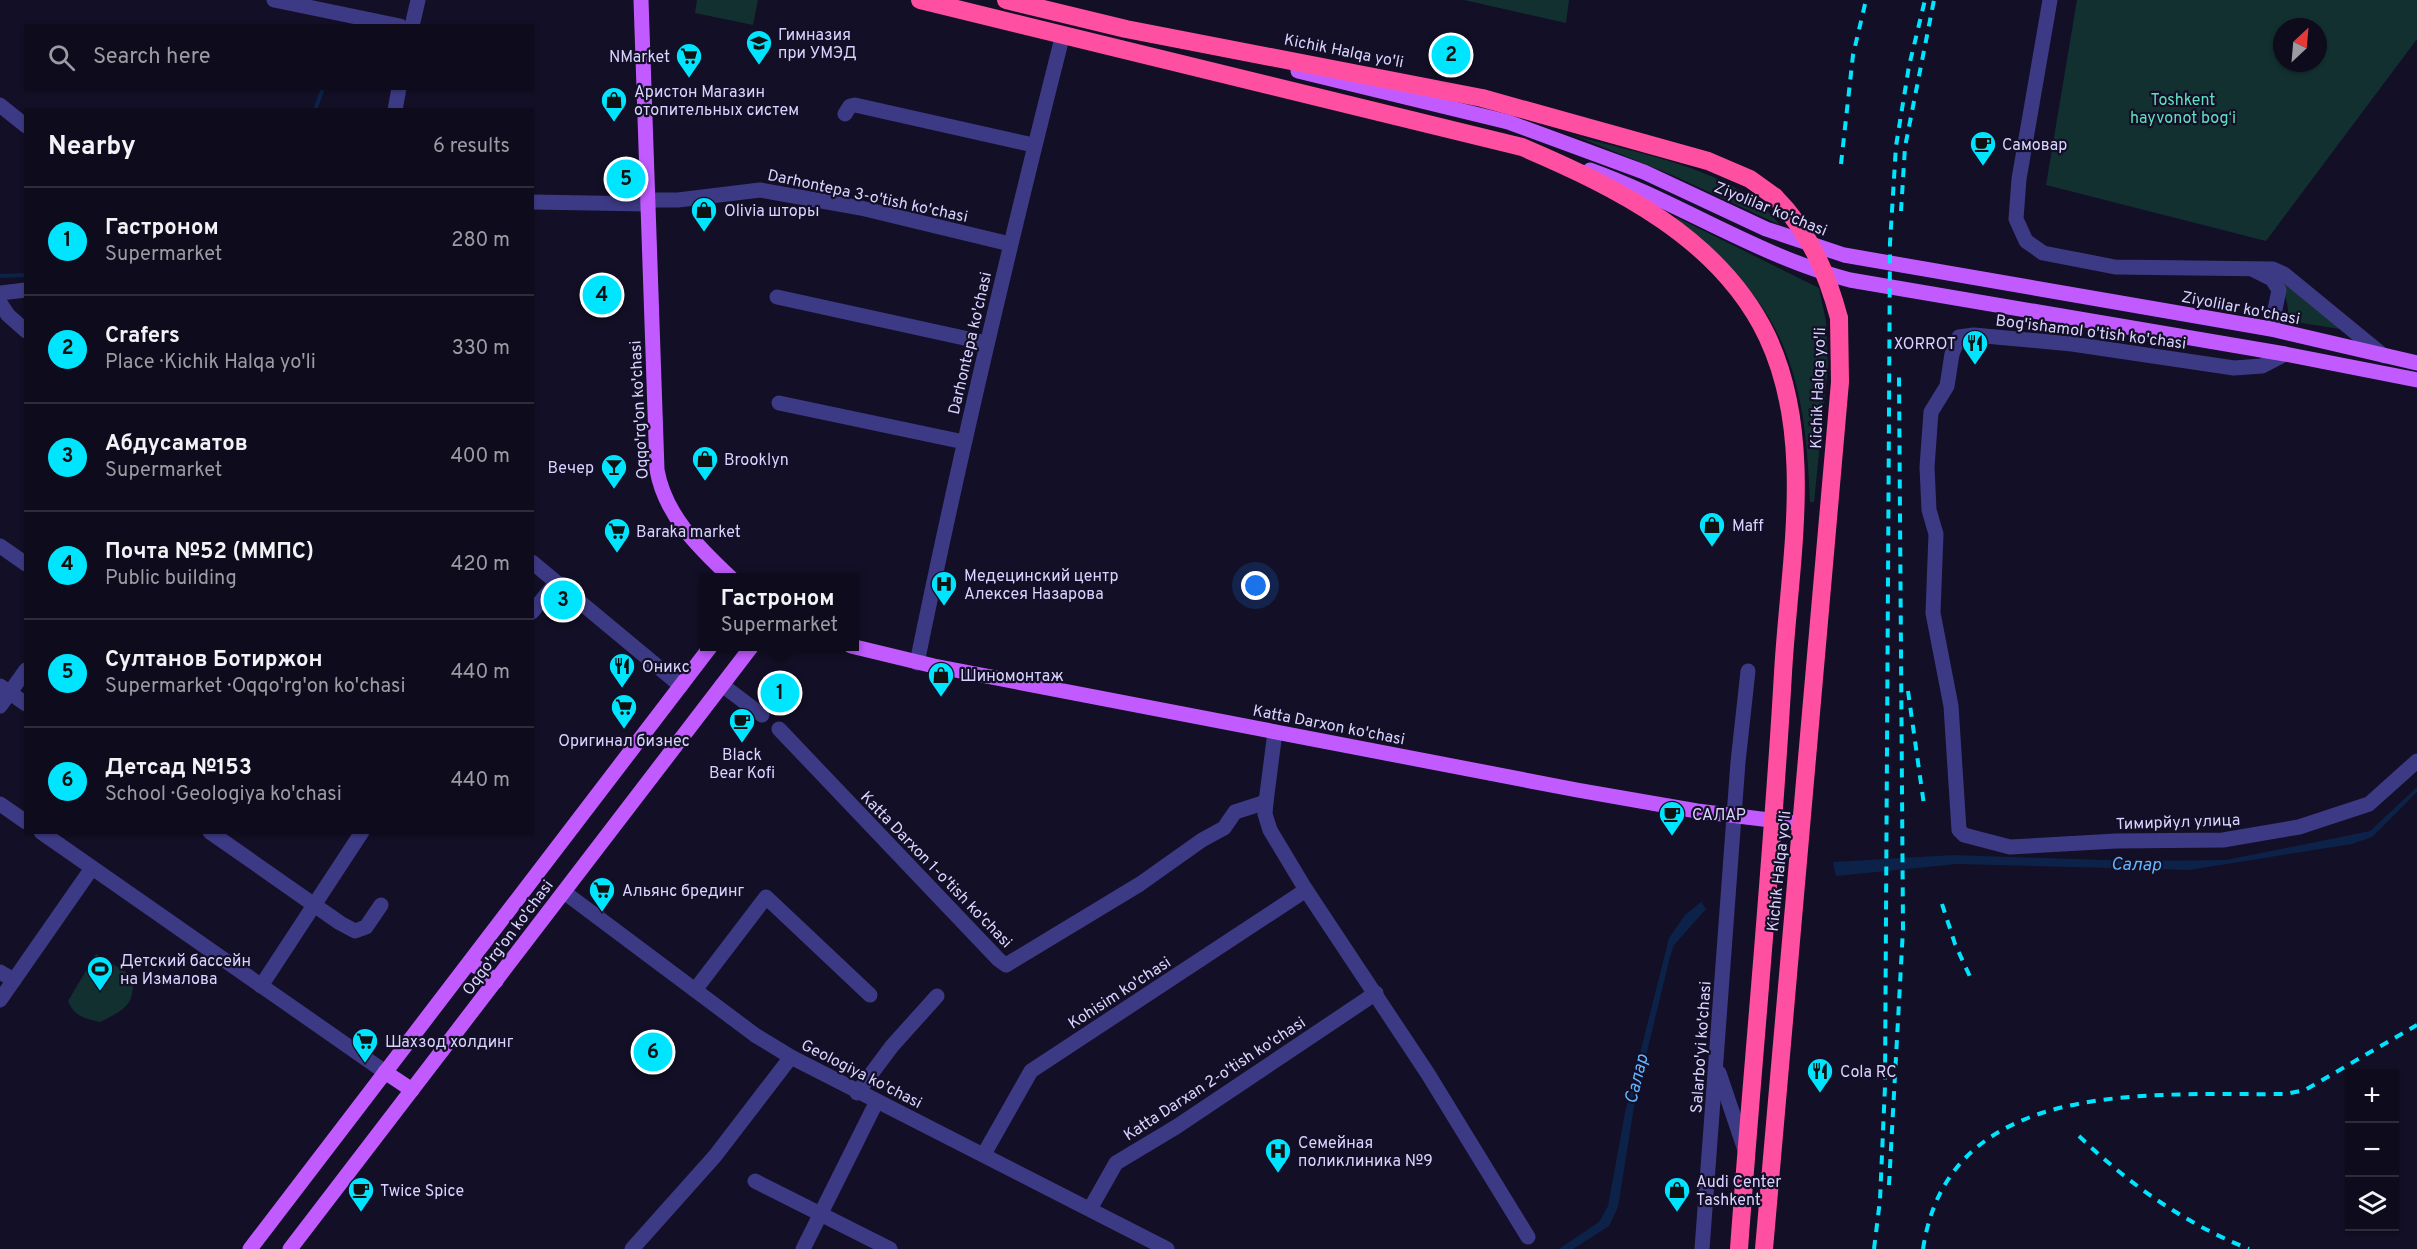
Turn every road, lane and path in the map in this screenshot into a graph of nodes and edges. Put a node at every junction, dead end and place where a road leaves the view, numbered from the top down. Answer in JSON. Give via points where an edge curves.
{"nodes":[{"id":1,"x":274,"y":0,"type":"edge"},
{"id":2,"x":418,"y":0,"type":"edge"},
{"id":3,"x":641,"y":0,"type":"edge"},
{"id":4,"x":920,"y":0,"type":"edge"},
{"id":5,"x":1006,"y":0,"type":"edge"},
{"id":6,"x":2050,"y":0,"type":"edge"},
{"id":7,"x":1067,"y":15,"type":"junction"},
{"id":8,"x":390,"y":24,"type":"edge"},
{"id":9,"x":412,"y":24,"type":"edge"},
{"id":10,"x":1126,"y":29,"type":"junction"},
{"id":11,"x":1063,"y":34,"type":"junction"},
{"id":12,"x":399,"y":90,"type":"edge"},
{"id":13,"x":0,"y":105,"type":"edge"},
{"id":14,"x":395,"y":108,"type":"edge"},
{"id":15,"x":844,"y":114,"type":"dead end"},
{"id":16,"x":24,"y":124,"type":"edge"},
{"id":17,"x":1033,"y":145,"type":"junction"},
{"id":18,"x":1522,"y":147,"type":"junction"},
{"id":19,"x":534,"y":202,"type":"edge"},
{"id":20,"x":647,"y":202,"type":"junction"},
{"id":21,"x":1010,"y":244,"type":"junction"},
{"id":22,"x":2249,"y":267,"type":"junction"},
{"id":23,"x":24,"y":290,"type":"edge"},
{"id":24,"x":0,"y":293,"type":"edge"},
{"id":25,"x":777,"y":297,"type":"dead end"},
{"id":26,"x":2109,"y":301,"type":"junction"},
{"id":27,"x":0,"y":303,"type":"edge"},
{"id":28,"x":2105,"y":324,"type":"junction"},
{"id":29,"x":24,"y":329,"type":"edge"},
{"id":30,"x":2271,"y":329,"type":"junction"},
{"id":31,"x":987,"y":343,"type":"junction"},
{"id":32,"x":2285,"y":354,"type":"junction"},
{"id":33,"x":2384,"y":356,"type":"junction"},
{"id":34,"x":2417,"y":363,"type":"edge"},
{"id":35,"x":2417,"y":380,"type":"edge"},
{"id":36,"x":779,"y":403,"type":"dead end"},
{"id":37,"x":964,"y":442,"type":"junction"},
{"id":38,"x":0,"y":546,"type":"edge"},
{"id":39,"x":24,"y":563,"type":"edge"},
{"id":40,"x":534,"y":564,"type":"edge"},
{"id":41,"x":726,"y":573,"type":"edge"},
{"id":42,"x":556,"y":583,"type":"junction"},
{"id":43,"x":534,"y":610,"type":"edge"},
{"id":44,"x":859,"y":648,"type":"edge"},
{"id":45,"x":707,"y":651,"type":"edge"},
{"id":46,"x":748,"y":651,"type":"edge"},
{"id":47,"x":917,"y":663,"type":"junction"},
{"id":48,"x":1748,"y":671,"type":"dead end"},
{"id":49,"x":24,"y":672,"type":"edge"},
{"id":50,"x":722,"y":685,"type":"junction"},
{"id":51,"x":681,"y":686,"type":"junction"},
{"id":52,"x":4,"y":689,"type":"edge"},
{"id":53,"x":24,"y":703,"type":"edge"},
{"id":54,"x":0,"y":706,"type":"edge"},
{"id":55,"x":762,"y":715,"type":"dead end"},
{"id":56,"x":778,"y":729,"type":"dead end"},
{"id":57,"x":1275,"y":732,"type":"junction"},
{"id":58,"x":2417,"y":761,"type":"edge"},
{"id":59,"x":1266,"y":802,"type":"junction"},
{"id":60,"x":0,"y":804,"type":"edge"},
{"id":61,"x":1735,"y":814,"type":"junction"},
{"id":62,"x":1775,"y":820,"type":"junction"},
{"id":63,"x":24,"y":821,"type":"edge"},
{"id":64,"x":1802,"y":824,"type":"junction"},
{"id":65,"x":1959,"y":830,"type":"joint"},
{"id":66,"x":44,"y":834,"type":"edge"},
{"id":67,"x":213,"y":834,"type":"edge"},
{"id":68,"x":361,"y":834,"type":"edge"},
{"id":69,"x":92,"y":868,"type":"junction"},
{"id":70,"x":1306,"y":890,"type":"junction"},
{"id":71,"x":564,"y":892,"type":"junction"},
{"id":72,"x":314,"y":905,"type":"junction"},
{"id":73,"x":381,"y":905,"type":"dead end"},
{"id":74,"x":470,"y":962,"type":"junction"},
{"id":75,"x":0,"y":972,"type":"edge"},
{"id":76,"x":14,"y":981,"type":"junction"},
{"id":77,"x":496,"y":981,"type":"junction"},
{"id":78,"x":261,"y":986,"type":"junction"},
{"id":79,"x":695,"y":990,"type":"junction"},
{"id":80,"x":1376,"y":993,"type":"junction"},
{"id":81,"x":870,"y":995,"type":"dead end"},
{"id":82,"x":937,"y":996,"type":"dead end"},
{"id":83,"x":0,"y":1000,"type":"edge"},
{"id":84,"x":791,"y":1057,"type":"junction"},
{"id":85,"x":1717,"y":1067,"type":"junction"},
{"id":86,"x":386,"y":1072,"type":"junction"},
{"id":87,"x":412,"y":1090,"type":"junction"},
{"id":88,"x":857,"y":1093,"type":"junction"},
{"id":89,"x":876,"y":1103,"type":"junction"},
{"id":90,"x":1746,"y":1153,"type":"junction"},
{"id":91,"x":984,"y":1154,"type":"junction"},
{"id":92,"x":755,"y":1180,"type":"dead end"},
{"id":93,"x":1090,"y":1209,"type":"junction"},
{"id":94,"x":820,"y":1214,"type":"junction"},
{"id":95,"x":1528,"y":1237,"type":"dead end"},
{"id":96,"x":250,"y":1249,"type":"edge"},
{"id":97,"x":290,"y":1249,"type":"edge"},
{"id":98,"x":632,"y":1249,"type":"edge"},
{"id":99,"x":803,"y":1249,"type":"edge"},
{"id":100,"x":890,"y":1249,"type":"edge"},
{"id":101,"x":1167,"y":1249,"type":"edge"},
{"id":102,"x":1702,"y":1249,"type":"edge"},
{"id":103,"x":1739,"y":1249,"type":"edge"},
{"id":104,"x":1764,"y":1249,"type":"edge"}],
"edges":[{"from":1,"to":8,"type":"street"},
{"from":2,"to":9,"type":"street"},
{"from":3,"to":20,"type":"main road","name":"Oqqo'rg'on ko'chasi"},
{"from":4,"to":11,"type":"highway","name":"Kichik Halqa yo'li"},
{"from":5,"to":7,"type":"highway","name":"Kichik Halqa yo'li"},
{"from":6,"to":22,"type":"street","via":[[2019,180],[2016,219],[2026,241],[2043,253],[2115,267]]},
{"from":7,"to":10,"type":"highway","name":"Kichik Halqa yo'li"},
{"from":7,"to":11,"type":"highway"},
{"from":10,"to":26,"type":"main road","name":"Ziyolilar ko'chasi","via":[[1508,122],[1622,163],[1766,229],[1824,249]]},
{"from":10,"to":64,"type":"highway","name":"Kichik Halqa yo'li","bridge":true,"via":[[1516,106],[1708,161],[1750,179],[1775,197],[1793,217],[1814,250],[1839,318],[1840,382]]},
{"from":11,"to":17,"type":"street","name":"Darhontepa ko'chasi"},
{"from":11,"to":18,"type":"highway","name":"Kichik Halqa yo'li"},
{"from":12,"to":14,"type":"street"},
{"from":13,"to":16,"type":"street"},
{"from":15,"to":17,"type":"street","via":[[855,105]]},
{"from":17,"to":21,"type":"street","name":"Darhontepa ko'chasi"},
{"from":18,"to":28,"type":"main road","via":[[1632,187],[1778,256],[1829,275]]},
{"from":18,"to":62,"type":"highway","name":"Kichik Halqa yo'li","via":[[1620,194],[1689,240],[1746,301],[1774,355],[1789,405],[1794,491]]},
{"from":19,"to":20,"type":"street","name":"Darhontepa 3-o'tish ko'chasi"},
{"from":20,"to":21,"type":"street","name":"Darhontepa 3-o'tish ko'chasi","via":[[760,190],[861,208]]},
{"from":20,"to":41,"type":"main road","name":"Oqqo'rg'on ko'chasi","via":[[659,481],[676,519]]},
{"from":21,"to":31,"type":"street","name":"Darhontepa ko'chasi"},
{"from":22,"to":30,"type":"street","via":[[2272,279],[2279,290]]},
{"from":22,"to":33,"type":"street","via":[[2284,274]]},
{"from":23,"to":24,"type":"street"},
{"from":25,"to":31,"type":"street"},
{"from":26,"to":28,"type":"main road"},
{"from":26,"to":30,"type":"main road","name":"Ziyolilar ko'chasi"},
{"from":27,"to":29,"type":"street"},
{"from":28,"to":32,"type":"main road"},
{"from":30,"to":33,"type":"main road","name":"Ziyolilar ko'chasi"},
{"from":31,"to":37,"type":"street","name":"Darhontepa ko'chasi"},
{"from":32,"to":35,"type":"main road"},
{"from":32,"to":65,"type":"street","name":"Bog'ishamol o'tish ko'chasi","via":[[2262,366],[2234,368],[2072,344],[1959,336],[1947,386],[1931,412],[1927,467],[1929,510],[1936,534],[1933,613],[1951,706]]},
{"from":33,"to":34,"type":"main road","name":"Ziyolilar ko'chasi"},
{"from":36,"to":37,"type":"street"},
{"from":37,"to":47,"type":"street","name":"Darhontepa ko'chasi"},
{"from":38,"to":39,"type":"street"},
{"from":40,"to":42,"type":"street"},
{"from":42,"to":43,"type":"street"},
{"from":42,"to":51,"type":"street"},
{"from":44,"to":47,"type":"main road","name":"Katta Darxon ko'chasi"},
{"from":45,"to":51,"type":"main road","name":"Oqqo'rg'on ko'chasi"},
{"from":46,"to":50,"type":"main road","name":"Oqqo'rg'on ko'chasi"},
{"from":47,"to":57,"type":"main road","name":"Katta Darxon ko'chasi"},
{"from":48,"to":61,"type":"street","name":"Salarbo'yi ko'chasi"},
{"from":49,"to":52,"type":"street"},
{"from":50,"to":55,"type":"street"},
{"from":50,"to":71,"type":"main road","name":"Oqqo'rg'on ko'chasi"},
{"from":51,"to":74,"type":"main road","name":"Oqqo'rg'on ko'chasi"},
{"from":52,"to":53,"type":"street"},
{"from":52,"to":54,"type":"street"},
{"from":56,"to":59,"type":"street","name":"Katta Darxon 1-o'tish ko'chasi","via":[[1006,964],[1140,884],[1224,828],[1235,812]]},
{"from":57,"to":59,"type":"street"},
{"from":57,"to":61,"type":"main road","name":"Katta Darxon ko'chasi","via":[[1577,790]]},
{"from":58,"to":65,"type":"street","name":"Тимирйул улица","via":[[2369,804],[2299,827],[2223,840],[2010,847],[1964,835]]},
{"from":59,"to":70,"type":"street","via":[[1270,830]]},
{"from":60,"to":63,"type":"street"},
{"from":61,"to":62,"type":"main road","name":"Katta Darxon ko'chasi"},
{"from":61,"to":85,"type":"street","name":"Salarbo'yi ko'chasi"},
{"from":62,"to":64,"type":"main road","name":"Katta Darxon ko'chasi"},
{"from":62,"to":90,"type":"highway","name":"Kichik Halqa yo'li"},
{"from":64,"to":104,"type":"highway","name":"Kichik Halqa yo'li"},
{"from":66,"to":69,"type":"street"},
{"from":67,"to":72,"type":"street"},
{"from":68,"to":72,"type":"street"},
{"from":69,"to":76,"type":"street"},
{"from":69,"to":78,"type":"street"},
{"from":70,"to":80,"type":"street"},
{"from":70,"to":91,"type":"street","name":"Kohisim ko'chasi","via":[[1031,1071]]},
{"from":71,"to":77,"type":"main road","name":"Oqqo'rg'on ko'chasi"},
{"from":71,"to":79,"type":"street","name":"Geologiya ko'chasi"},
{"from":72,"to":73,"type":"street","via":[[355,931],[366,927]]},
{"from":72,"to":78,"type":"street"},
{"from":74,"to":77,"type":"main road"},
{"from":74,"to":86,"type":"main road","name":"Oqqo'rg'on ko'chasi"},
{"from":75,"to":76,"type":"street"},
{"from":76,"to":83,"type":"street"},
{"from":77,"to":87,"type":"main road","name":"Oqqo'rg'on ko'chasi"},
{"from":78,"to":86,"type":"street"},
{"from":79,"to":81,"type":"street","via":[[766,897]]},
{"from":79,"to":84,"type":"street","name":"Geologiya ko'chasi"},
{"from":80,"to":93,"type":"street","name":"Katta Darxan 2-o'tish ko'chasi","via":[[1116,1163]]},
{"from":80,"to":95,"type":"street"},
{"from":82,"to":88,"type":"street"},
{"from":84,"to":88,"type":"street","name":"Geologiya ko'chasi"},
{"from":84,"to":98,"type":"street","via":[[715,1156]]},
{"from":85,"to":90,"type":"street"},
{"from":85,"to":102,"type":"street","name":"Salarbo'yi ko'chasi"},
{"from":86,"to":87,"type":"main road"},
{"from":86,"to":96,"type":"main road","name":"Oqqo'rg'on ko'chasi"},
{"from":87,"to":97,"type":"main road","name":"Oqqo'rg'on ko'chasi"},
{"from":88,"to":89,"type":"street","name":"Geologiya ko'chasi"},
{"from":89,"to":91,"type":"street","name":"Geologiya ko'chasi"},
{"from":89,"to":94,"type":"street"},
{"from":90,"to":103,"type":"highway","name":"Kichik Halqa yo'li"},
{"from":91,"to":93,"type":"street","name":"Geologiya ko'chasi"},
{"from":92,"to":94,"type":"street"},
{"from":93,"to":101,"type":"street","name":"Geologiya ko'chasi"},
{"from":94,"to":99,"type":"street"},
{"from":94,"to":100,"type":"street"}]}
